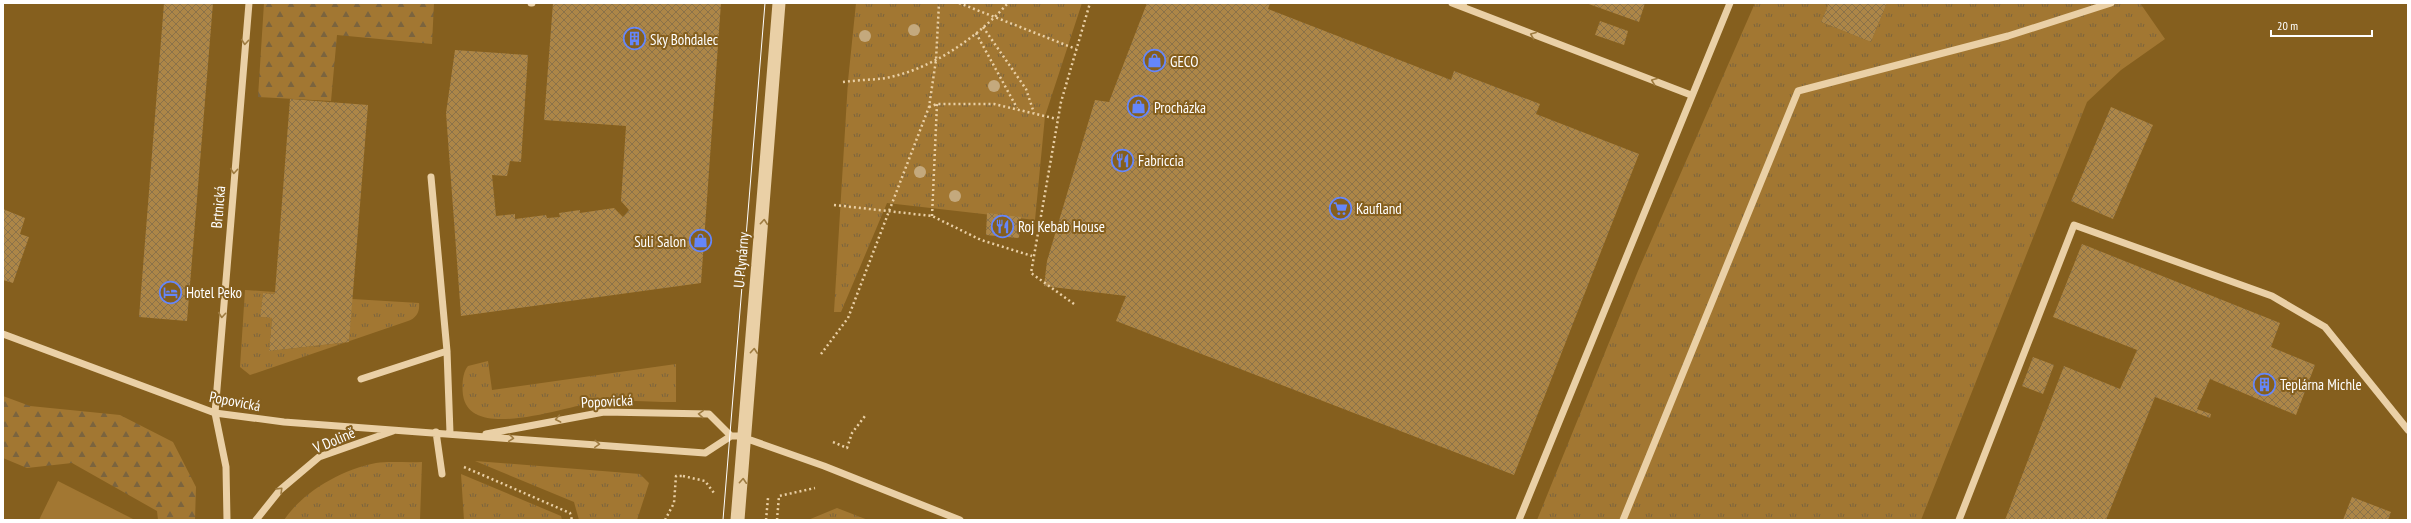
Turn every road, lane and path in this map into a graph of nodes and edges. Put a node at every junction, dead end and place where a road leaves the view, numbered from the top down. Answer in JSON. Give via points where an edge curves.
{"nodes":[{"id":1,"x":248,"y":3,"type":"edge"},
{"id":2,"x":776,"y":3,"type":"edge"},
{"id":3,"x":782,"y":3,"type":"edge"},
{"id":4,"x":938,"y":3,"type":"edge"},
{"id":5,"x":959,"y":3,"type":"edge"},
{"id":6,"x":1008,"y":3,"type":"edge"},
{"id":7,"x":1090,"y":3,"type":"edge"},
{"id":8,"x":1452,"y":3,"type":"edge"},
{"id":9,"x":1730,"y":3,"type":"edge"},
{"id":10,"x":2111,"y":3,"type":"edge"},
{"id":11,"x":1464,"y":6,"type":"edge"},
{"id":12,"x":996,"y":16,"type":"junction"},
{"id":13,"x":983,"y":27,"type":"junction"},
{"id":14,"x":976,"y":33,"type":"junction"},
{"id":15,"x":1076,"y":49,"type":"junction"},
{"id":16,"x":936,"y":60,"type":"junction"},
{"id":17,"x":843,"y":82,"type":"dead end"},
{"id":18,"x":1691,"y":96,"type":"junction"},
{"id":19,"x":937,"y":104,"type":"junction"},
{"id":20,"x":929,"y":107,"type":"junction"},
{"id":21,"x":1017,"y":109,"type":"junction"},
{"id":22,"x":1034,"y":113,"type":"junction"},
{"id":23,"x":1057,"y":119,"type":"junction"},
{"id":24,"x":431,"y":177,"type":"dead end"},
{"id":25,"x":834,"y":205,"type":"dead end"},
{"id":26,"x":889,"y":213,"type":"junction"},
{"id":27,"x":932,"y":216,"type":"junction"},
{"id":28,"x":1032,"y":256,"type":"junction"},
{"id":29,"x":1074,"y":304,"type":"dead end"},
{"id":30,"x":3,"y":334,"type":"edge"},
{"id":31,"x":447,"y":351,"type":"junction"},
{"id":32,"x":821,"y":354,"type":"dead end"},
{"id":33,"x":361,"y":379,"type":"dead end"},
{"id":34,"x":215,"y":413,"type":"junction"},
{"id":35,"x":864,"y":416,"type":"dead end"},
{"id":36,"x":397,"y":430,"type":"junction"},
{"id":37,"x":2408,"y":430,"type":"edge"},
{"id":38,"x":436,"y":432,"type":"junction"},
{"id":39,"x":450,"y":434,"type":"junction"},
{"id":40,"x":478,"y":435,"type":"junction"},
{"id":41,"x":731,"y":436,"type":"junction"},
{"id":42,"x":739,"y":436,"type":"junction"},
{"id":43,"x":746,"y":439,"type":"junction"},
{"id":44,"x":833,"y":442,"type":"dead end"},
{"id":45,"x":683,"y":469,"type":"dead end"},
{"id":46,"x":442,"y":474,"type":"dead end"},
{"id":47,"x":684,"y":476,"type":"junction"},
{"id":48,"x":815,"y":488,"type":"dead end"},
{"id":49,"x":714,"y":493,"type":"dead end"},
{"id":50,"x":768,"y":498,"type":"dead end"},
{"id":51,"x":227,"y":520,"type":"edge"},
{"id":52,"x":256,"y":520,"type":"edge"},
{"id":53,"x":572,"y":520,"type":"edge"},
{"id":54,"x":665,"y":520,"type":"edge"},
{"id":55,"x":734,"y":520,"type":"edge"},
{"id":56,"x":741,"y":520,"type":"edge"},
{"id":57,"x":766,"y":520,"type":"edge"},
{"id":58,"x":777,"y":520,"type":"edge"},
{"id":59,"x":960,"y":520,"type":"edge"},
{"id":60,"x":1519,"y":520,"type":"edge"},
{"id":61,"x":1623,"y":520,"type":"edge"},
{"id":62,"x":1959,"y":520,"type":"edge"}],
"edges":[{"from":1,"to":34,"type":"street","name":"Brtnická","one_way":true},
{"from":2,"to":42,"type":"street","name":"U Plynárny"},
{"from":43,"to":3,"type":"street","one_way":true},
{"from":4,"to":16,"type":"path"},
{"from":5,"to":12,"type":"path"},
{"from":6,"to":12,"type":"path"},
{"from":7,"to":15,"type":"path"},
{"from":8,"to":11,"type":"street"},
{"from":9,"to":18,"type":"street"},
{"from":10,"to":61,"type":"street","via":[[2008,36],[1798,91]]},
{"from":18,"to":11,"type":"street","one_way":true},
{"from":12,"to":13,"type":"path"},
{"from":12,"to":15,"type":"path"},
{"from":13,"to":14,"type":"path"},
{"from":13,"to":22,"type":"path","via":[[1026,89]]},
{"from":14,"to":16,"type":"path"},
{"from":14,"to":21,"type":"path"},
{"from":15,"to":23,"type":"path"},
{"from":16,"to":17,"type":"path","via":[[887,78]]},
{"from":16,"to":20,"type":"path"},
{"from":18,"to":60,"type":"street"},
{"from":19,"to":20,"type":"path"},
{"from":19,"to":21,"type":"path","via":[[994,104]]},
{"from":19,"to":27,"type":"path"},
{"from":20,"to":26,"type":"path"},
{"from":21,"to":22,"type":"path"},
{"from":22,"to":23,"type":"path"},
{"from":23,"to":28,"type":"path"},
{"from":24,"to":31,"type":"street"},
{"from":25,"to":26,"type":"path"},
{"from":26,"to":27,"type":"path"},
{"from":26,"to":32,"type":"path","via":[[848,318]]},
{"from":27,"to":28,"type":"path","via":[[981,240]]},
{"from":28,"to":29,"type":"path","via":[[1030,273]]},
{"from":30,"to":34,"type":"street","name":"Popovická"},
{"from":31,"to":33,"type":"street"},
{"from":31,"to":39,"type":"street"},
{"from":34,"to":36,"type":"street","name":"Popovická","via":[[284,422]]},
{"from":34,"to":51,"type":"street","via":[[226,467]]},
{"from":35,"to":44,"type":"path","via":[[852,433],[847,448]]},
{"from":36,"to":38,"type":"street","name":"Popovická"},
{"from":52,"to":36,"type":"street","name":"V Dolině","one_way":true,"via":[[280,490],[319,457]]},
{"from":37,"to":62,"type":"street","via":[[2325,327],[2272,296],[2074,225]]},
{"from":38,"to":39,"type":"street","name":"Popovická"},
{"from":38,"to":46,"type":"street"},
{"from":39,"to":40,"type":"street","name":"Popovická"},
{"from":39,"to":53,"type":"path","via":[[464,468],[570,512]]},
{"from":40,"to":41,"type":"street","name":"Popovická","one_way":true,"via":[[705,453]]},
{"from":41,"to":40,"type":"street","name":"Popovická","one_way":true,"via":[[709,414],[616,412],[564,418]]},
{"from":41,"to":42,"type":"street"},
{"from":42,"to":43,"type":"street"},
{"from":42,"to":55,"type":"street","name":"U Plynárny"},
{"from":56,"to":43,"type":"street","one_way":true},
{"from":43,"to":59,"type":"street","via":[[824,466]]},
{"from":45,"to":47,"type":"path"},
{"from":47,"to":49,"type":"path","via":[[705,480]]},
{"from":47,"to":54,"type":"path","via":[[676,476],[674,503]]},
{"from":48,"to":58,"type":"path","via":[[779,496]]},
{"from":50,"to":57,"type":"path"}]}
